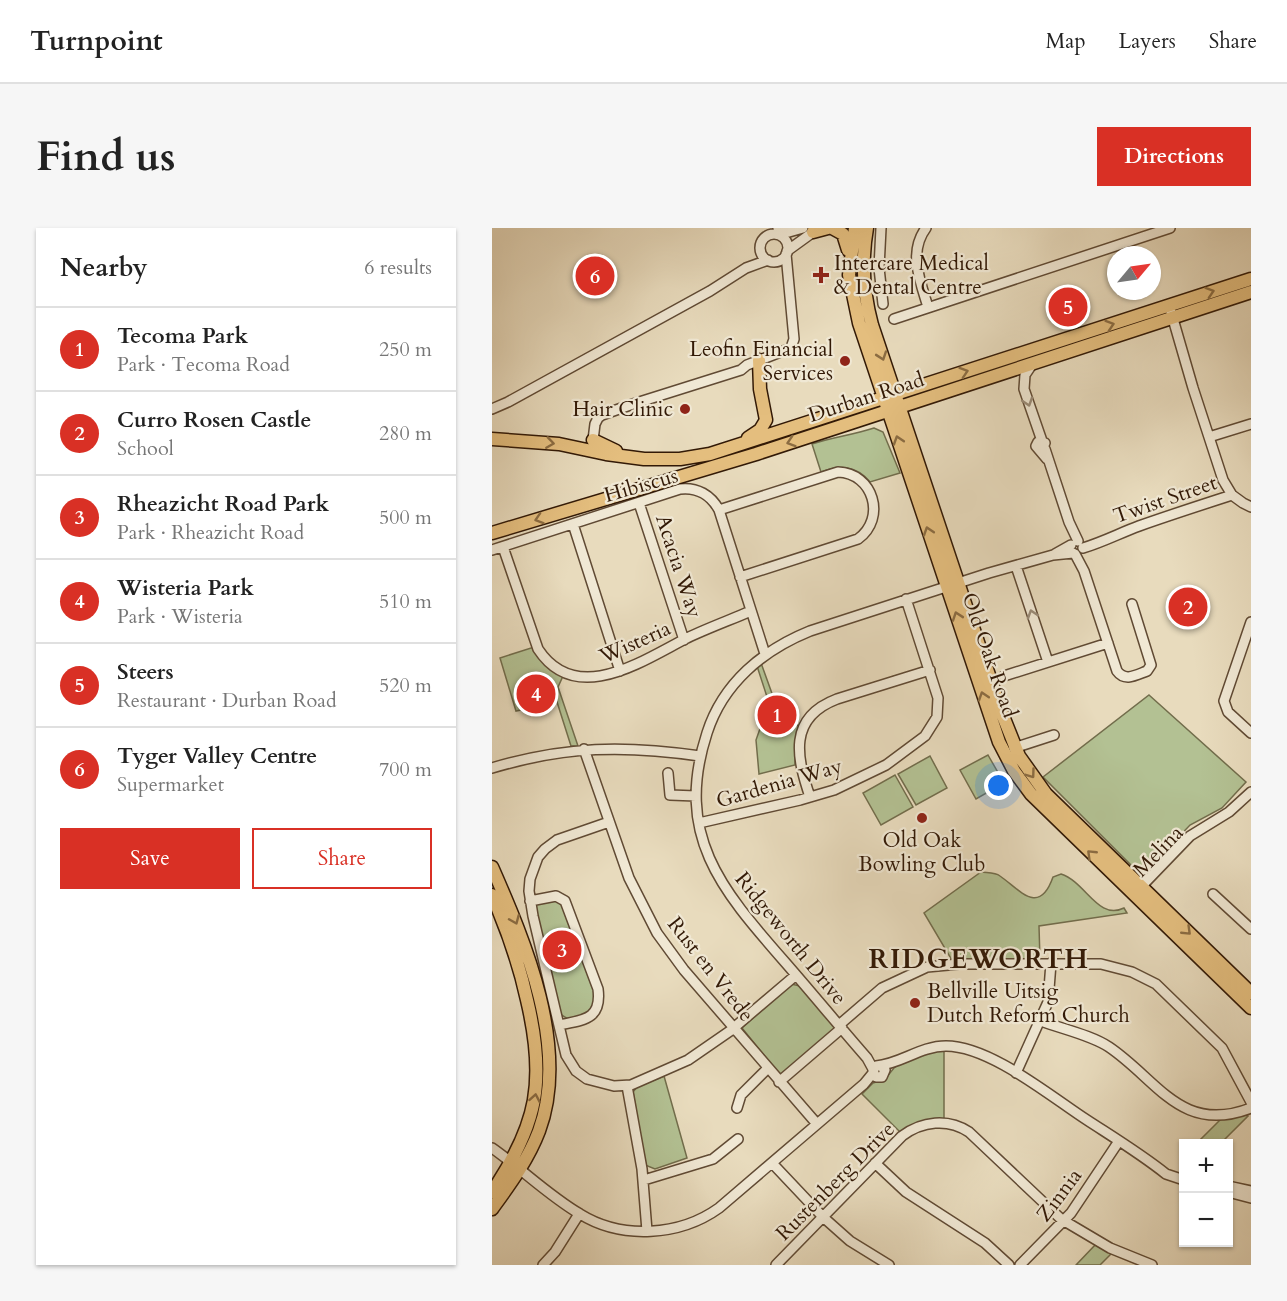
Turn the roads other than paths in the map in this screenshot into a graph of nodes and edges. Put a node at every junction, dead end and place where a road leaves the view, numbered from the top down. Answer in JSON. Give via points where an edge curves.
{"nodes":[{"id":1,"x":762,"y":228,"type":"edge"},
{"id":2,"x":830,"y":228,"type":"edge"},
{"id":3,"x":855,"y":228,"type":"edge"},
{"id":4,"x":867,"y":228,"type":"edge"},
{"id":5,"x":881,"y":228,"type":"edge"},
{"id":6,"x":926,"y":228,"type":"edge"},
{"id":7,"x":1170,"y":228,"type":"edge"},
{"id":8,"x":810,"y":229,"type":"edge"},
{"id":9,"x":779,"y":232,"type":"edge"},
{"id":10,"x":762,"y":244,"type":"junction"},
{"id":11,"x":787,"y":253,"type":"junction"},
{"id":12,"x":769,"y":260,"type":"junction"},
{"id":13,"x":850,"y":266,"type":"junction"},
{"id":14,"x":747,"y":268,"type":"junction"},
{"id":15,"x":1251,"y":279,"type":"edge"},
{"id":16,"x":789,"y":280,"type":"junction"},
{"id":17,"x":1251,"y":292,"type":"edge"},
{"id":18,"x":883,"y":304,"type":"dead end"},
{"id":19,"x":1169,"y":305,"type":"junction"},
{"id":20,"x":928,"y":307,"type":"junction"},
{"id":21,"x":1173,"y":318,"type":"junction"},
{"id":22,"x":894,"y":319,"type":"dead end"},
{"id":23,"x":759,"y":360,"type":"junction"},
{"id":24,"x":1033,"y":363,"type":"junction"},
{"id":25,"x":890,"y":396,"type":"junction"},
{"id":26,"x":492,"y":409,"type":"edge"},
{"id":27,"x":894,"y":409,"type":"junction"},
{"id":28,"x":1251,"y":424,"type":"edge"},
{"id":29,"x":1209,"y":437,"type":"junction"},
{"id":30,"x":492,"y":439,"type":"edge"},
{"id":31,"x":593,"y":440,"type":"joint"},
{"id":32,"x":726,"y":449,"type":"junction"},
{"id":33,"x":644,"y":459,"type":"junction"},
{"id":34,"x":1232,"y":495,"type":"junction"},
{"id":35,"x":639,"y":503,"type":"junction"},
{"id":36,"x":1251,"y":507,"type":"edge"},
{"id":37,"x":719,"y":510,"type":"junction"},
{"id":38,"x":573,"y":524,"type":"junction"},
{"id":39,"x":492,"y":534,"type":"edge"},
{"id":40,"x":503,"y":547,"type":"junction"},
{"id":41,"x":1077,"y":547,"type":"junction"},
{"id":42,"x":492,"y":550,"type":"edge"},
{"id":43,"x":1016,"y":566,"type":"junction"},
{"id":44,"x":740,"y":577,"type":"junction"},
{"id":45,"x":952,"y":585,"type":"junction"},
{"id":46,"x":906,"y":599,"type":"junction"},
{"id":47,"x":1132,"y":604,"type":"dead end"},
{"id":48,"x":751,"y":611,"type":"junction"},
{"id":49,"x":1251,"y":622,"type":"edge"},
{"id":50,"x":684,"y":640,"type":"junction"},
{"id":51,"x":1108,"y":643,"type":"junction"},
{"id":52,"x":765,"y":654,"type":"junction"},
{"id":53,"x":1048,"y":662,"type":"junction"},
{"id":54,"x":620,"y":670,"type":"junction"},
{"id":55,"x":930,"y":670,"type":"junction"},
{"id":56,"x":1004,"y":676,"type":"dead end"},
{"id":57,"x":1251,"y":733,"type":"edge"},
{"id":58,"x":1054,"y":735,"type":"dead end"},
{"id":59,"x":1014,"y":748,"type":"junction"},
{"id":60,"x":584,"y":749,"type":"junction"},
{"id":61,"x":700,"y":756,"type":"junction"},
{"id":62,"x":493,"y":766,"type":"edge"},
{"id":63,"x":668,"y":773,"type":"dead end"},
{"id":64,"x":1251,"y":792,"type":"edge"},
{"id":65,"x":696,"y":796,"type":"junction"},
{"id":66,"x":810,"y":797,"type":"junction"},
{"id":67,"x":609,"y":822,"type":"junction"},
{"id":68,"x":699,"y":823,"type":"junction"},
{"id":69,"x":492,"y":867,"type":"edge"},
{"id":70,"x":1139,"y":893,"type":"junction"},
{"id":71,"x":1213,"y":894,"type":"dead end"},
{"id":72,"x":492,"y":895,"type":"edge"},
{"id":73,"x":530,"y":901,"type":"junction"},
{"id":74,"x":1251,"y":929,"type":"edge"},
{"id":75,"x":1051,"y":963,"type":"junction"},
{"id":76,"x":796,"y":975,"type":"junction"},
{"id":77,"x":1251,"y":993,"type":"edge"},
{"id":78,"x":1251,"y":1008,"type":"edge"},
{"id":79,"x":1041,"y":1021,"type":"junction"},
{"id":80,"x":559,"y":1025,"type":"junction"},
{"id":81,"x":840,"y":1026,"type":"junction"},
{"id":82,"x":734,"y":1028,"type":"junction"},
{"id":83,"x":768,"y":1068,"type":"junction"},
{"id":84,"x":878,"y":1070,"type":"junction"},
{"id":85,"x":1016,"y":1073,"type":"junction"},
{"id":86,"x":779,"y":1082,"type":"junction"},
{"id":87,"x":627,"y":1086,"type":"junction"},
{"id":88,"x":1251,"y":1102,"type":"edge"},
{"id":89,"x":736,"y":1108,"type":"dead end"},
{"id":90,"x":1251,"y":1108,"type":"edge"},
{"id":91,"x":817,"y":1124,"type":"junction"},
{"id":92,"x":738,"y":1139,"type":"dead end"},
{"id":93,"x":1119,"y":1141,"type":"junction"},
{"id":94,"x":492,"y":1148,"type":"edge"},
{"id":95,"x":772,"y":1163,"type":"junction"},
{"id":96,"x":875,"y":1163,"type":"junction"},
{"id":97,"x":516,"y":1166,"type":"junction"},
{"id":98,"x":1158,"y":1167,"type":"junction"},
{"id":99,"x":1179,"y":1173,"type":"edge"},
{"id":100,"x":1179,"y":1178,"type":"edge"},
{"id":101,"x":644,"y":1180,"type":"junction"},
{"id":102,"x":1233,"y":1187,"type":"edge"},
{"id":103,"x":1251,"y":1191,"type":"edge"},
{"id":104,"x":492,"y":1192,"type":"edge"},
{"id":105,"x":1232,"y":1193,"type":"edge"},
{"id":106,"x":1251,"y":1198,"type":"edge"},
{"id":107,"x":492,"y":1209,"type":"edge"},
{"id":108,"x":579,"y":1214,"type":"junction"},
{"id":109,"x":823,"y":1217,"type":"junction"},
{"id":110,"x":1065,"y":1220,"type":"junction"},
{"id":111,"x":647,"y":1231,"type":"junction"},
{"id":112,"x":543,"y":1265,"type":"edge"},
{"id":113,"x":776,"y":1265,"type":"edge"},
{"id":114,"x":889,"y":1265,"type":"edge"},
{"id":115,"x":1009,"y":1265,"type":"edge"},
{"id":116,"x":1020,"y":1265,"type":"edge"},
{"id":117,"x":1152,"y":1265,"type":"edge"}],
"edges":[{"from":1,"to":10,"type":"street"},
{"from":2,"to":8,"type":"main road"},
{"from":2,"to":13,"type":"main road","via":[[845,238]]},
{"from":3,"to":13,"type":"main road","name":"Old Oak Road"},
{"from":4,"to":25,"type":"main road","name":"Old Oak Road","one_way":true,"via":[[863,263],[866,299]]},
{"from":5,"to":18,"type":"street","via":[[879,268]]},
{"from":6,"to":20,"type":"street","via":[[918,242],[916,263]]},
{"from":7,"to":20,"type":"street"},
{"from":8,"to":9,"type":"street","via":[[797,234]]},
{"from":8,"to":11,"type":"street"},
{"from":9,"to":10,"type":"street","via":[[770,234]]},
{"from":9,"to":11,"type":"street","via":[[787,242]]},
{"from":10,"to":12,"type":"street","via":[[762,254]]},
{"from":10,"to":14,"type":"street"},
{"from":11,"to":12,"type":"street","via":[[780,260]]},
{"from":11,"to":16,"type":"street"},
{"from":12,"to":14,"type":"street"},
{"from":12,"to":16,"type":"street","via":[[782,268]]},
{"from":13,"to":25,"type":"main road","name":"Old Oak Road","via":[[854,306]]},
{"from":14,"to":26,"type":"street"},
{"from":19,"to":15,"type":"main road","name":"Durban Road","one_way":true},
{"from":16,"to":23,"type":"street","via":[[793,346]]},
{"from":17,"to":21,"type":"main road","name":"Durban Road"},
{"from":19,"to":21,"type":"street"},
{"from":25,"to":19,"type":"main road","name":"Durban Road","one_way":true},
{"from":20,"to":22,"type":"street"},
{"from":21,"to":24,"type":"main road","name":"Durban Road"},
{"from":21,"to":29,"type":"street"},
{"from":23,"to":31,"type":"street","via":[[741,370],[602,415],[595,424]]},
{"from":23,"to":32,"type":"main road","via":[[765,422],[757,432]]},
{"from":24,"to":27,"type":"main road","name":"Durban Road"},
{"from":24,"to":41,"type":"street","one_way":true,"via":[[1025,375],[1024,389]]},
{"from":25,"to":27,"type":"main road","name":"Old Oak Road"},
{"from":25,"to":32,"type":"main road","name":"Durban Road"},
{"from":27,"to":39,"type":"main road","name":"Durban Road","one_way":true},
{"from":27,"to":45,"type":"main road","name":"Old Oak Road"},
{"from":28,"to":29,"type":"street"},
{"from":29,"to":34,"type":"street"},
{"from":30,"to":33,"type":"main road","one_way":true,"via":[[559,444]]},
{"from":31,"to":33,"type":"main road"},
{"from":32,"to":33,"type":"main road","via":[[687,459]]},
{"from":34,"to":36,"type":"street"},
{"from":34,"to":41,"type":"street","name":"Twist Street","via":[[1109,537],[1102,543]]},
{"from":35,"to":37,"type":"street","name":"Hibiscus","via":[[690,489],[705,494]]},
{"from":35,"to":38,"type":"street","name":"Hibiscus"},
{"from":35,"to":50,"type":"street","name":"Acacia Way"},
{"from":37,"to":44,"type":"street"},
{"from":37,"to":44,"type":"street","via":[[838,472],[859,478],[872,495],[874,517],[858,539]]},
{"from":38,"to":40,"type":"street","name":"Hibiscus"},
{"from":38,"to":54,"type":"street"},
{"from":40,"to":42,"type":"street","name":"Hibiscus"},
{"from":40,"to":54,"type":"street","name":"Wisteria","via":[[535,643],[546,660],[562,672],[583,678]]},
{"from":41,"to":43,"type":"street","name":"Twist Street"},
{"from":41,"to":51,"type":"street"},
{"from":43,"to":45,"type":"street","name":"Twist Street"},
{"from":53,"to":43,"type":"street","one_way":true},
{"from":44,"to":48,"type":"street"},
{"from":45,"to":46,"type":"street","name":"Ridgeworth Drive"},
{"from":45,"to":59,"type":"main road","name":"Old Oak Road"},
{"from":70,"to":45,"type":"main road","name":"Old Oak Road","one_way":true,"via":[[1031,794],[1014,771],[999,742]]},
{"from":46,"to":52,"type":"street","name":"Ridgeworth Drive","via":[[810,631]]},
{"from":46,"to":55,"type":"street","name":"Gardenia Way"},
{"from":47,"to":51,"type":"street","via":[[1151,666],[1128,677],[1120,675]]},
{"from":48,"to":50,"type":"street","name":"Wisteria"},
{"from":48,"to":52,"type":"street"},
{"from":49,"to":57,"type":"street","via":[[1224,701],[1228,712]]},
{"from":50,"to":54,"type":"street","name":"Wisteria"},
{"from":51,"to":53,"type":"street"},
{"from":52,"to":61,"type":"street","name":"Ridgeworth Drive","via":[[719,705]]},
{"from":53,"to":56,"type":"street"},
{"from":55,"to":66,"type":"street","name":"Gardenia Way","via":[[939,705],[935,722],[925,736],[874,772]]},
{"from":55,"to":66,"type":"street","via":[[837,699],[815,713],[804,730],[799,749],[799,763]]},
{"from":58,"to":59,"type":"street"},
{"from":59,"to":70,"type":"main road","name":"Old Oak Road","one_way":true,"via":[[1046,794]]},
{"from":60,"to":61,"type":"street","via":[[661,750]]},
{"from":60,"to":62,"type":"street"},
{"from":60,"to":67,"type":"street","name":"Rust en Vrede"},
{"from":61,"to":65,"type":"street","name":"Ridgeworth Drive"},
{"from":63,"to":65,"type":"street","via":[[670,795]]},
{"from":64,"to":70,"type":"street","name":"Melina","via":[[1230,812],[1190,836]]},
{"from":65,"to":68,"type":"street","name":"Ridgeworth Drive"},
{"from":66,"to":68,"type":"street","name":"Gardenia Way"},
{"from":67,"to":73,"type":"street","via":[[557,840],[545,849],[530,879]]},
{"from":67,"to":82,"type":"street","name":"Rust en Vrede","via":[[629,879],[657,933]]},
{"from":68,"to":76,"type":"street","name":"Ridgeworth Drive","via":[[723,887]]},
{"from":69,"to":97,"type":"main road","one_way":true,"via":[[524,944],[549,1054],[549,1082],[539,1131]]},
{"from":70,"to":77,"type":"main road","name":"Old Oak Road","one_way":true},
{"from":70,"to":78,"type":"main road","name":"Old Oak Road"},
{"from":71,"to":74,"type":"street"},
{"from":97,"to":72,"type":"main road","one_way":true,"via":[[535,1099],[537,1047],[518,959]]},
{"from":73,"to":80,"type":"street"},
{"from":73,"to":80,"type":"street","via":[[556,896],[565,901],[598,989],[598,1005],[592,1014],[585,1020]]},
{"from":75,"to":79,"type":"street","via":[[1050,995]]},
{"from":75,"to":81,"type":"street","via":[[922,968],[882,988]]},
{"from":75,"to":88,"type":"street","via":[[1113,966],[1156,984],[1219,1045]]},
{"from":76,"to":81,"type":"street","name":"Ridgeworth Drive"},
{"from":76,"to":82,"type":"street"},
{"from":79,"to":85,"type":"street"},
{"from":79,"to":90,"type":"street","via":[[1108,1047],[1188,1110],[1214,1115]]},
{"from":80,"to":87,"type":"street","via":[[568,1059],[576,1071],[592,1080]]},
{"from":81,"to":84,"type":"street","name":"Ridgeworth Drive"},
{"from":81,"to":86,"type":"street"},
{"from":82,"to":83,"type":"street","name":"Rust en Vrede"},
{"from":82,"to":87,"type":"street","via":[[682,1064]]},
{"from":83,"to":86,"type":"street","name":"Rust en Vrede"},
{"from":83,"to":89,"type":"street","via":[[741,1095]]},
{"from":84,"to":85,"type":"street","via":[[930,1047],[957,1047]]},
{"from":84,"to":91,"type":"street"},
{"from":85,"to":93,"type":"street"},
{"from":86,"to":91,"type":"street","name":"Rust en Vrede"},
{"from":87,"to":101,"type":"street"},
{"from":91,"to":95,"type":"street"},
{"from":92,"to":101,"type":"street","via":[[713,1159]]},
{"from":93,"to":98,"type":"street"},
{"from":93,"to":110,"type":"street","name":"Zinnia"},
{"from":94,"to":97,"type":"street"},
{"from":95,"to":109,"type":"street"},
{"from":95,"to":111,"type":"street","via":[[702,1219]]},
{"from":96,"to":109,"type":"street","name":"Rustenberg Drive"},
{"from":96,"to":110,"type":"street","name":"Rustenberg Drive","via":[[914,1128],[932,1123],[952,1125],[969,1132]]},
{"from":96,"to":115,"type":"street","via":[[906,1192],[985,1243]]},
{"from":97,"to":104,"type":"main road"},
{"from":97,"to":107,"type":"main road"},
{"from":97,"to":108,"type":"street"},
{"from":98,"to":99,"type":"street"},
{"from":98,"to":100,"type":"street"},
{"from":101,"to":111,"type":"street"},
{"from":102,"to":103,"type":"street"},
{"from":105,"to":106,"type":"street"},
{"from":108,"to":111,"type":"street","via":[[610,1227]]},
{"from":108,"to":112,"type":"street"},
{"from":109,"to":113,"type":"street","name":"Rustenberg Drive"},
{"from":109,"to":114,"type":"street","via":[[850,1241]]},
{"from":110,"to":116,"type":"street","name":"Zinnia"},
{"from":110,"to":117,"type":"street","name":"Rustenberg Drive","via":[[1110,1248]]}]}
